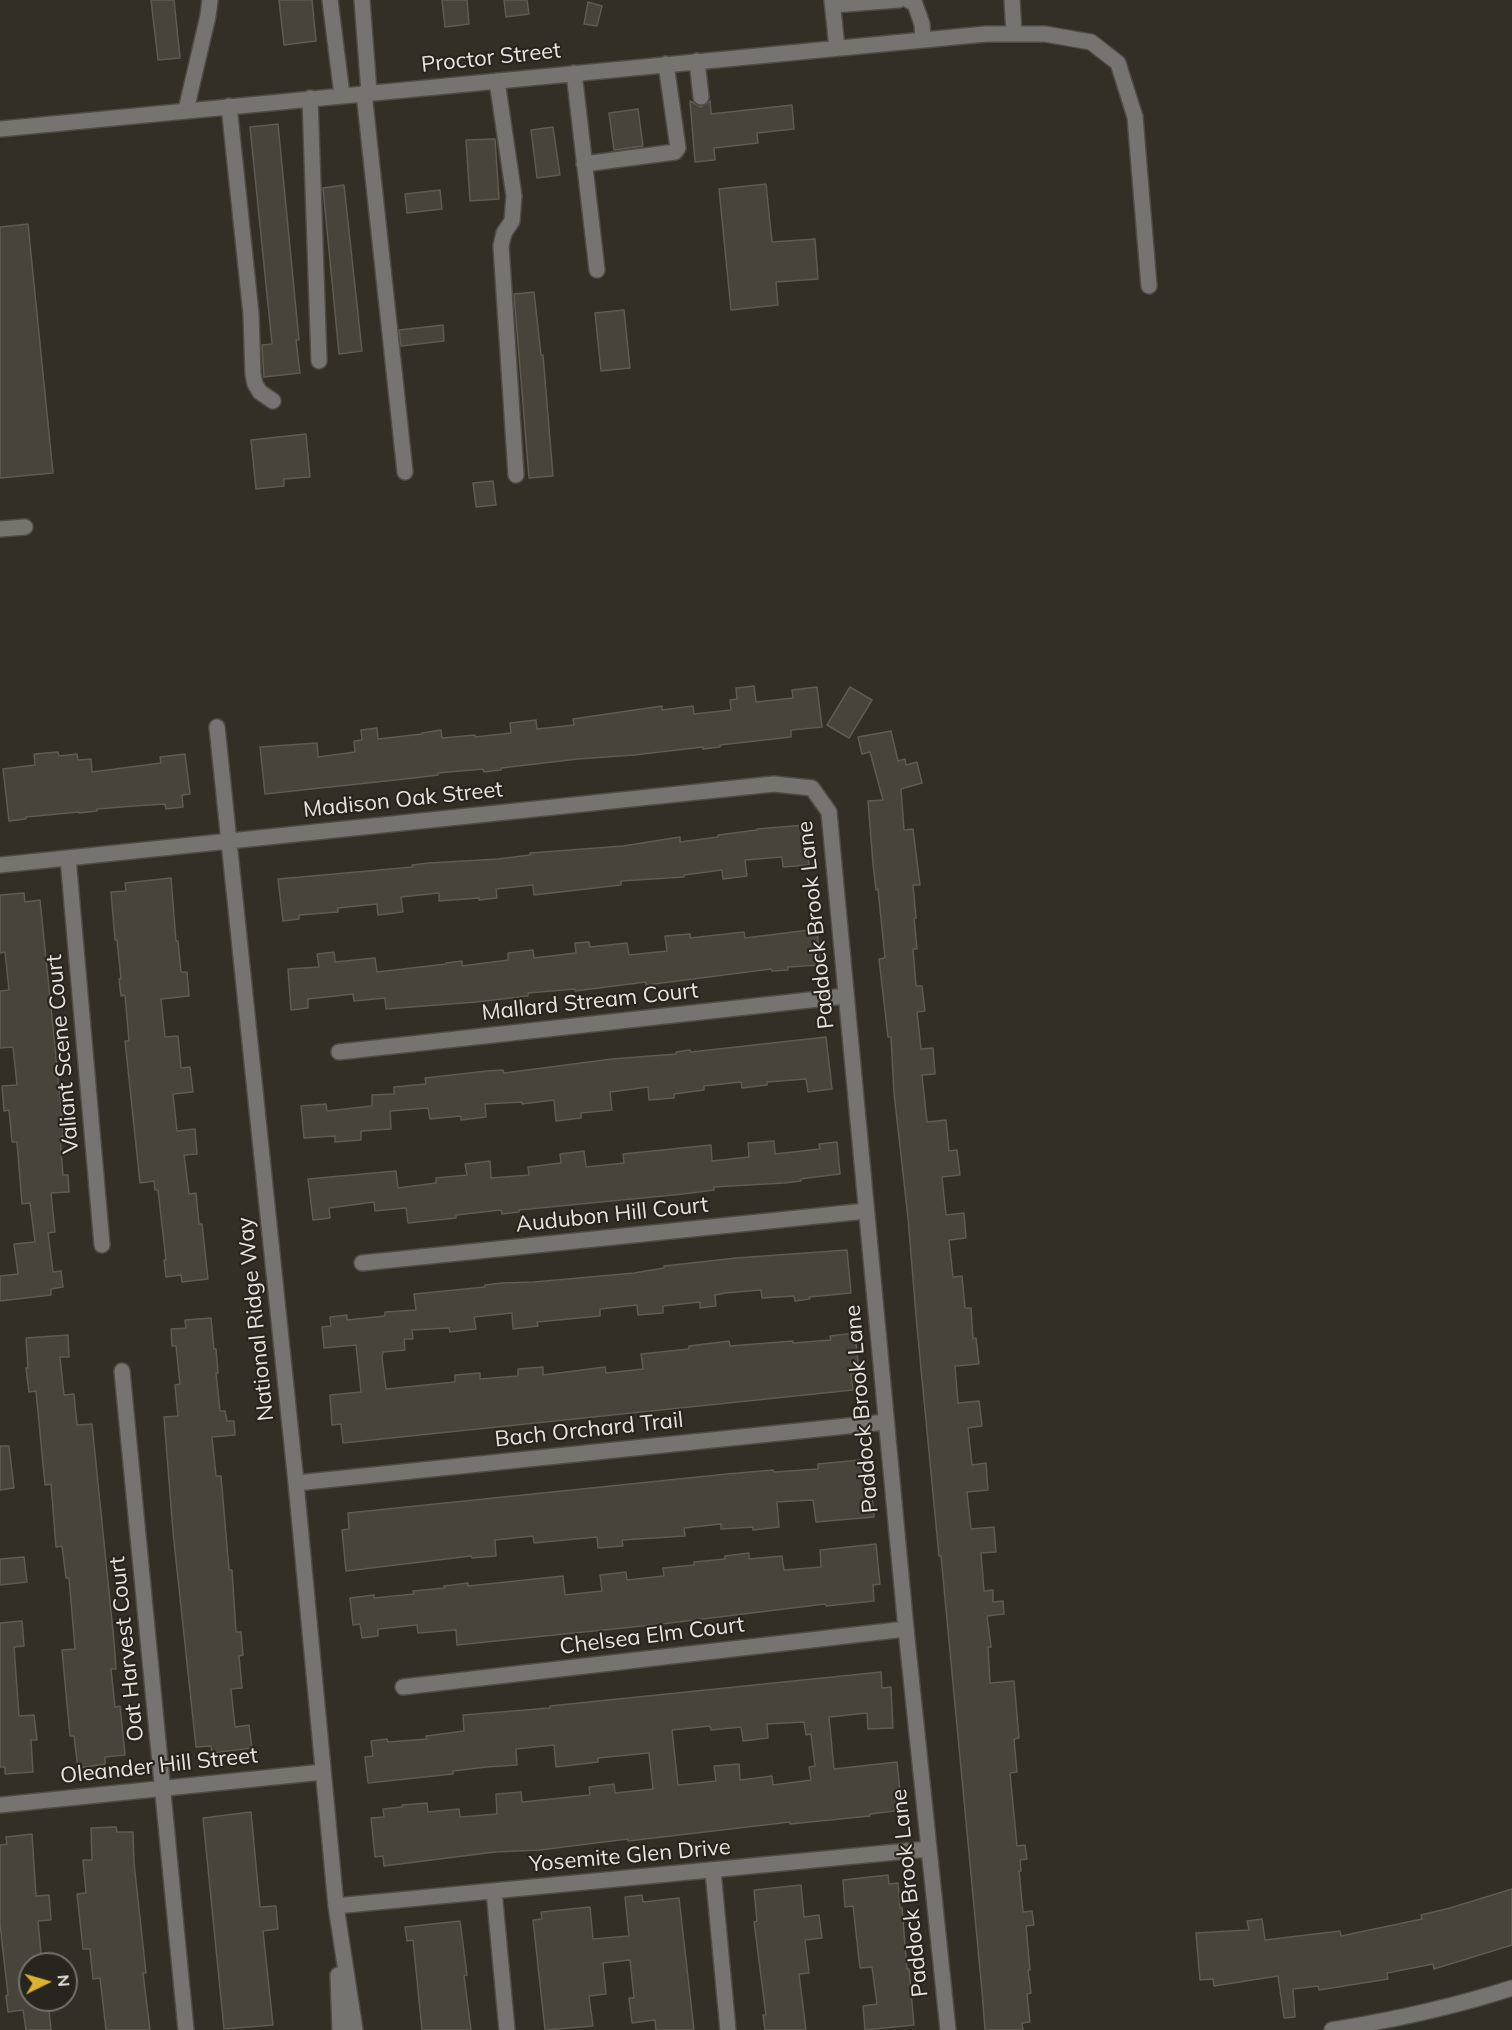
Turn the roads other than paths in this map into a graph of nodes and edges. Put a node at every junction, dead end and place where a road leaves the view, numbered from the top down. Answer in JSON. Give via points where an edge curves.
{"nodes":[{"id":1,"x":210,"y":0,"type":"edge"},
{"id":2,"x":330,"y":0,"type":"edge"},
{"id":3,"x":362,"y":0,"type":"edge"},
{"id":4,"x":898,"y":0,"type":"edge"},
{"id":5,"x":1012,"y":0,"type":"edge"},
{"id":6,"x":913,"y":1,"type":"edge"},
{"id":7,"x":833,"y":3,"type":"edge"},
{"id":8,"x":1014,"y":34,"type":"junction"},
{"id":9,"x":923,"y":40,"type":"junction"},
{"id":10,"x":837,"y":48,"type":"junction"},
{"id":11,"x":697,"y":61,"type":"junction"},
{"id":12,"x":666,"y":64,"type":"junction"},
{"id":13,"x":574,"y":73,"type":"junction"},
{"id":14,"x":497,"y":81,"type":"junction"},
{"id":15,"x":367,"y":93,"type":"junction"},
{"id":16,"x":342,"y":95,"type":"junction"},
{"id":17,"x":701,"y":97,"type":"dead end"},
{"id":18,"x":310,"y":98,"type":"junction"},
{"id":19,"x":229,"y":106,"type":"junction"},
{"id":20,"x":186,"y":110,"type":"junction"},
{"id":21,"x":0,"y":129,"type":"edge"},
{"id":22,"x":584,"y":164,"type":"junction"},
{"id":23,"x":597,"y":270,"type":"dead end"},
{"id":24,"x":1149,"y":286,"type":"dead end"},
{"id":25,"x":319,"y":361,"type":"dead end"},
{"id":26,"x":273,"y":400,"type":"dead end"},
{"id":27,"x":405,"y":472,"type":"dead end"},
{"id":28,"x":516,"y":475,"type":"dead end"},
{"id":29,"x":24,"y":527,"type":"dead end"},
{"id":30,"x":0,"y":529,"type":"edge"},
{"id":31,"x":217,"y":727,"type":"dead end"},
{"id":32,"x":812,"y":788,"type":"joint"},
{"id":33,"x":228,"y":840,"type":"junction"},
{"id":34,"x":68,"y":858,"type":"junction"},
{"id":35,"x":0,"y":865,"type":"edge"},
{"id":36,"x":846,"y":996,"type":"junction"},
{"id":37,"x":339,"y":1052,"type":"dead end"},
{"id":38,"x":866,"y":1211,"type":"junction"},
{"id":39,"x":102,"y":1245,"type":"dead end"},
{"id":40,"x":362,"y":1263,"type":"dead end"},
{"id":41,"x":122,"y":1371,"type":"dead end"},
{"id":42,"x":886,"y":1422,"type":"junction"},
{"id":43,"x":296,"y":1482,"type":"junction"},
{"id":44,"x":906,"y":1629,"type":"junction"},
{"id":45,"x":403,"y":1687,"type":"dead end"},
{"id":46,"x":323,"y":1772,"type":"junction"},
{"id":47,"x":163,"y":1789,"type":"junction"},
{"id":48,"x":0,"y":1805,"type":"edge"},
{"id":49,"x":928,"y":1849,"type":"junction"},
{"id":50,"x":713,"y":1871,"type":"junction"},
{"id":51,"x":494,"y":1891,"type":"junction"},
{"id":52,"x":336,"y":1906,"type":"junction"},
{"id":53,"x":1512,"y":1988,"type":"edge"},
{"id":54,"x":186,"y":2030,"type":"edge"},
{"id":55,"x":340,"y":2030,"type":"edge"},
{"id":56,"x":355,"y":2030,"type":"edge"},
{"id":57,"x":507,"y":2030,"type":"edge"},
{"id":58,"x":728,"y":2030,"type":"edge"},
{"id":59,"x":948,"y":2030,"type":"edge"},
{"id":60,"x":1332,"y":2030,"type":"edge"}],
"edges":[{"from":1,"to":20,"type":"street"},
{"from":2,"to":16,"type":"street"},
{"from":3,"to":15,"type":"street"},
{"from":4,"to":7,"type":"street"},
{"from":5,"to":8,"type":"street"},
{"from":6,"to":9,"type":"street","via":[[922,24]]},
{"from":7,"to":10,"type":"street"},
{"from":8,"to":9,"type":"street","name":"Proctor Street"},
{"from":8,"to":24,"type":"street","name":"Proctor Street","via":[[1045,34],[1091,42],[1118,63],[1135,117]]},
{"from":9,"to":10,"type":"street","name":"Proctor Street"},
{"from":10,"to":11,"type":"street","name":"Proctor Street"},
{"from":11,"to":12,"type":"street","name":"Proctor Street"},
{"from":11,"to":17,"type":"street"},
{"from":12,"to":13,"type":"street","name":"Proctor Street"},
{"from":12,"to":22,"type":"street","via":[[678,148],[675,152]]},
{"from":13,"to":14,"type":"street","name":"Proctor Street"},
{"from":13,"to":22,"type":"street"},
{"from":14,"to":15,"type":"street","name":"Proctor Street"},
{"from":14,"to":28,"type":"street","via":[[514,196],[512,221],[501,246]]},
{"from":15,"to":16,"type":"street","name":"Proctor Street"},
{"from":15,"to":27,"type":"street"},
{"from":16,"to":18,"type":"street","name":"Proctor Street"},
{"from":18,"to":19,"type":"street","name":"Proctor Street"},
{"from":18,"to":25,"type":"street"},
{"from":19,"to":20,"type":"street","name":"Proctor Street"},
{"from":19,"to":26,"type":"street","via":[[251,314],[253,374],[260,392]]},
{"from":20,"to":21,"type":"street","name":"Proctor Street"},
{"from":22,"to":23,"type":"street"},
{"from":29,"to":30,"type":"street"},
{"from":31,"to":33,"type":"street","name":"National Ridge Way"},
{"from":32,"to":33,"type":"street","name":"Madison Oak Street","via":[[774,784]]},
{"from":32,"to":36,"type":"street","name":"Paddock Brook Lane","via":[[829,812]]},
{"from":33,"to":34,"type":"street","name":"Madison Oak Street"},
{"from":33,"to":43,"type":"street","name":"National Ridge Way"},
{"from":34,"to":35,"type":"street","name":"Madison Oak Street"},
{"from":34,"to":39,"type":"street","name":"Valiant Scene Court"},
{"from":36,"to":37,"type":"street","name":"Mallard Stream Court"},
{"from":36,"to":38,"type":"street","name":"Paddock Brook Lane"},
{"from":38,"to":40,"type":"street","name":"Audubon Hill Court"},
{"from":38,"to":42,"type":"street","name":"Paddock Brook Lane"},
{"from":41,"to":47,"type":"street","name":"Oat Harvest Court"},
{"from":42,"to":43,"type":"street","name":"Bach Orchard Trail"},
{"from":42,"to":44,"type":"street","name":"Paddock Brook Lane"},
{"from":43,"to":46,"type":"street","name":"National Ridge Way"},
{"from":44,"to":45,"type":"street","name":"Chelsea Elm Court"},
{"from":44,"to":49,"type":"street","name":"Paddock Brook Lane"},
{"from":46,"to":47,"type":"street","name":"Oleander Hill Street"},
{"from":46,"to":52,"type":"street","name":"National Ridge Way"},
{"from":47,"to":48,"type":"street","name":"Oleander Hill Street"},
{"from":47,"to":54,"type":"street","name":"Oat Harvest Court"},
{"from":49,"to":50,"type":"street","name":"Yosemite Glen Drive"},
{"from":49,"to":59,"type":"street","name":"Paddock Brook Lane"},
{"from":50,"to":51,"type":"street","name":"Yosemite Glen Drive"},
{"from":50,"to":58,"type":"street"},
{"from":51,"to":52,"type":"street","name":"Yosemite Glen Drive"},
{"from":51,"to":57,"type":"street"},
{"from":52,"to":55,"type":"street","name":"National Ridge Way"},
{"from":52,"to":56,"type":"street","name":"National Ridge Way"},
{"from":53,"to":60,"type":"street","via":[[1464,2003]]}]}
